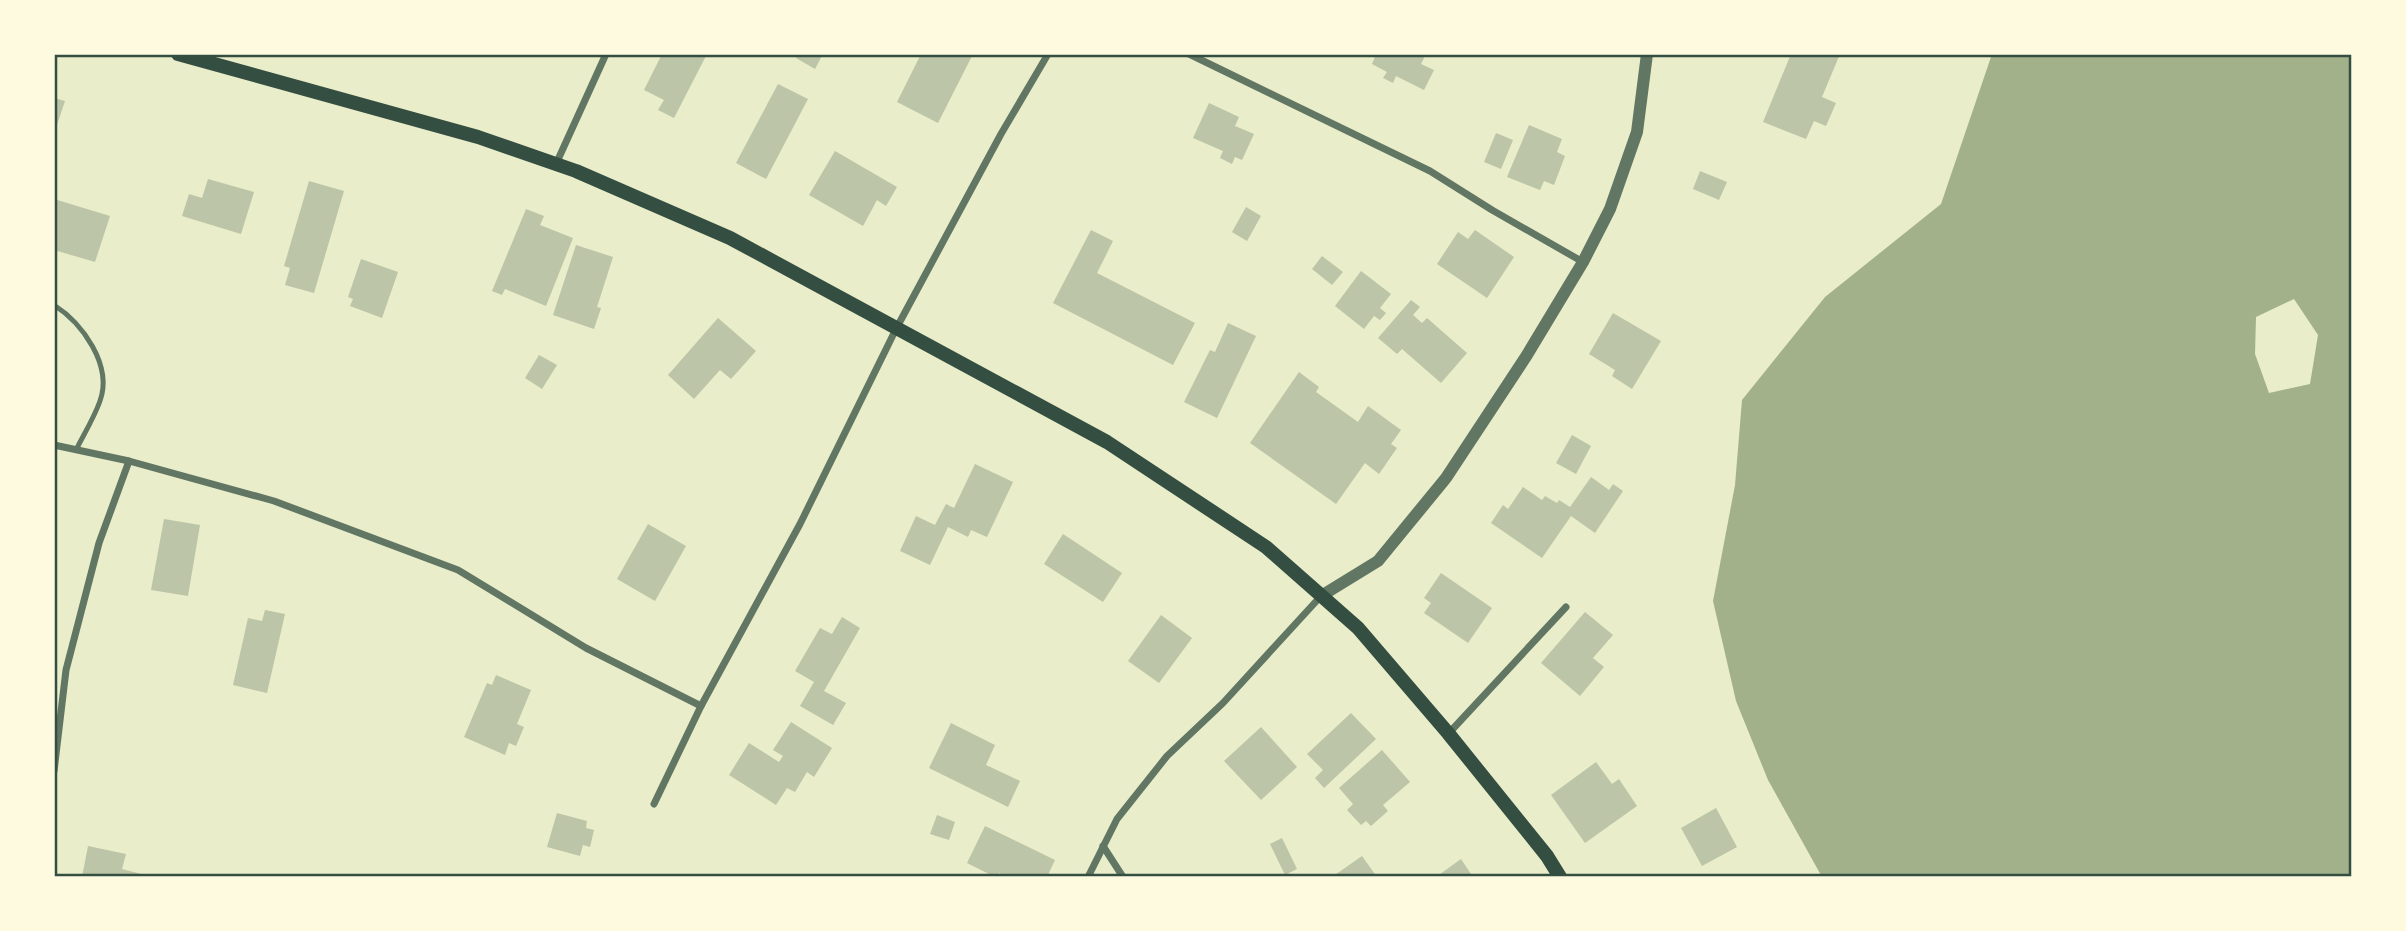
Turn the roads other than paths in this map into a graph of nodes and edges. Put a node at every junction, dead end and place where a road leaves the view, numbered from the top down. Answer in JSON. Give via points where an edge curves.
{"nodes":[{"id":1,"x":178,"y":54,"type":"edge"},
{"id":2,"x":606,"y":54,"type":"edge"},
{"id":3,"x":1048,"y":54,"type":"edge"},
{"id":4,"x":1189,"y":54,"type":"edge"},
{"id":5,"x":1647,"y":54,"type":"edge"},
{"id":6,"x":555,"y":164,"type":"junction"},
{"id":7,"x":1583,"y":262,"type":"junction"},
{"id":8,"x":54,"y":305,"type":"edge"},
{"id":9,"x":896,"y":328,"type":"junction"},
{"id":10,"x":54,"y":445,"type":"edge"},
{"id":11,"x":76,"y":450,"type":"junction"},
{"id":12,"x":129,"y":461,"type":"junction"},
{"id":13,"x":1321,"y":596,"type":"junction"},
{"id":14,"x":1566,"y":607,"type":"dead end"},
{"id":15,"x":701,"y":706,"type":"junction"},
{"id":16,"x":1448,"y":733,"type":"junction"},
{"id":17,"x":54,"y":771,"type":"edge"},
{"id":18,"x":654,"y":804,"type":"dead end"},
{"id":19,"x":1103,"y":846,"type":"junction"},
{"id":20,"x":1088,"y":877,"type":"edge"},
{"id":21,"x":1123,"y":877,"type":"edge"},
{"id":22,"x":1560,"y":877,"type":"edge"}],
"edges":[{"from":1,"to":6,"type":"main road","via":[[478,137]]},
{"from":2,"to":6,"type":"street"},
{"from":3,"to":9,"type":"street"},
{"from":4,"to":7,"type":"street","via":[[1430,171]]},
{"from":5,"to":7,"type":"street","via":[[1629,158],[1611,209]]},
{"from":6,"to":9,"type":"main road","via":[[730,238]]},
{"from":7,"to":13,"type":"street","via":[[1447,478],[1378,561]]},
{"from":8,"to":11,"type":"lane","via":[[70,315],[104,373],[101,399]]},
{"from":9,"to":13,"type":"main road","via":[[1107,442],[1266,547]]},
{"from":9,"to":15,"type":"street","via":[[800,524]]},
{"from":10,"to":11,"type":"street"},
{"from":11,"to":12,"type":"street"},
{"from":12,"to":15,"type":"street","via":[[274,501],[458,570],[586,648]]},
{"from":12,"to":17,"type":"street","via":[[99,542],[66,670]]},
{"from":13,"to":16,"type":"main road","via":[[1358,628]]},
{"from":13,"to":19,"type":"street","via":[[1223,703],[1167,756],[1117,819]]},
{"from":14,"to":16,"type":"street"},
{"from":15,"to":18,"type":"street"},
{"from":16,"to":22,"type":"main road"},
{"from":19,"to":20,"type":"street"},
{"from":19,"to":21,"type":"street"}]}
